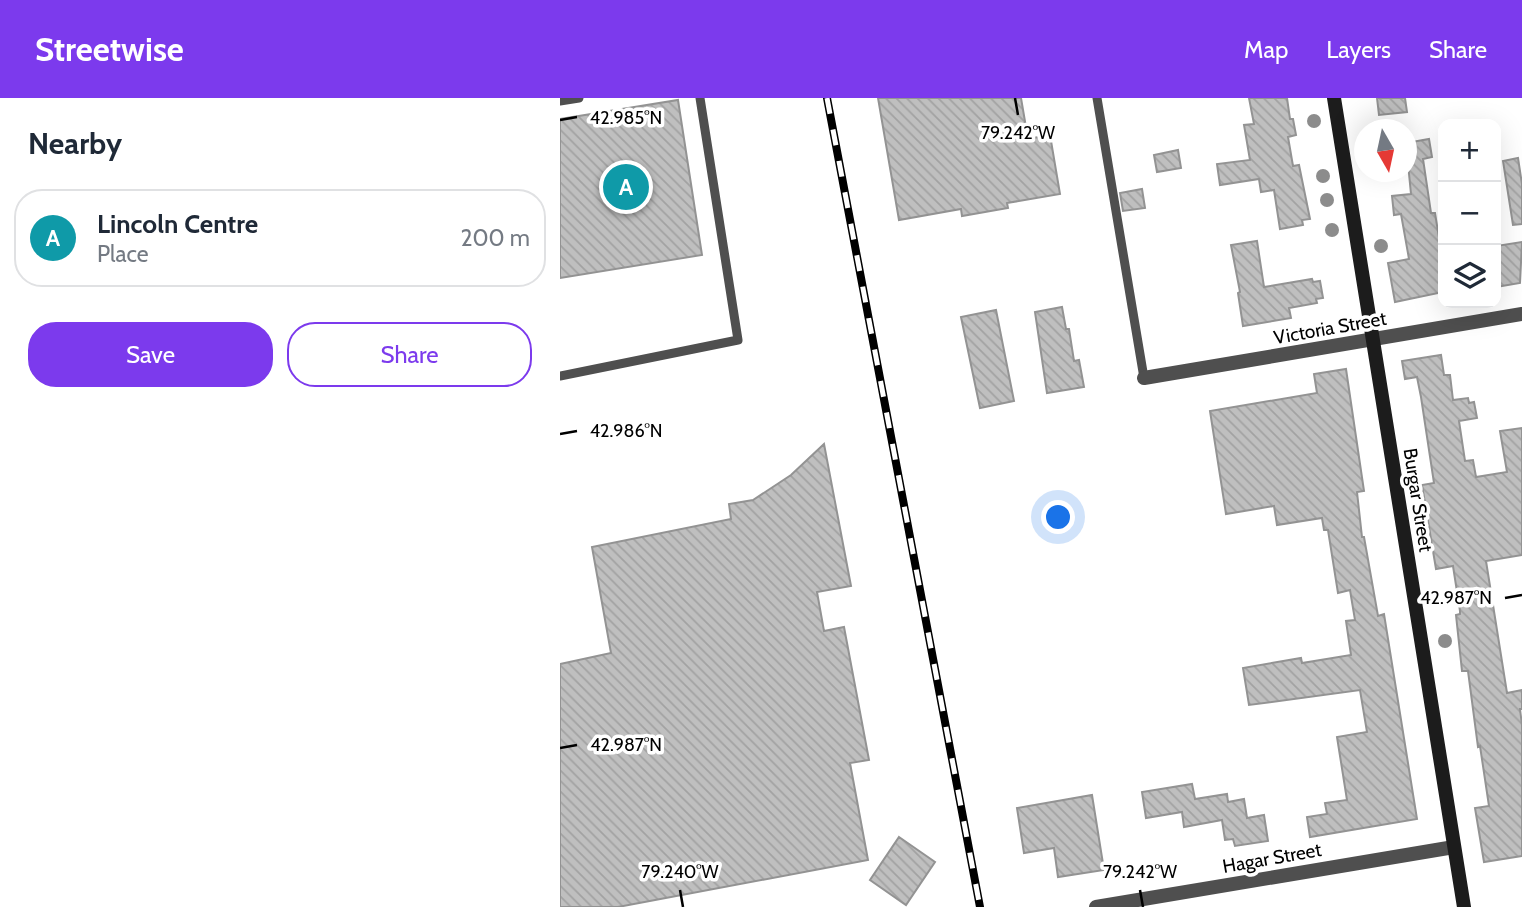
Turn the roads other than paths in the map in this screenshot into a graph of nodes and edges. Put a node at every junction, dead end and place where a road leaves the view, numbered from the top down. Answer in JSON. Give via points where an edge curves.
{"nodes":[{"id":1,"x":579,"y":98,"type":"edge"},
{"id":2,"x":700,"y":98,"type":"edge"},
{"id":3,"x":1097,"y":98,"type":"edge"},
{"id":4,"x":1334,"y":98,"type":"edge"},
{"id":5,"x":560,"y":101,"type":"edge"},
{"id":6,"x":1522,"y":314,"type":"edge"},
{"id":7,"x":1373,"y":340,"type":"junction"},
{"id":8,"x":560,"y":376,"type":"edge"},
{"id":9,"x":1144,"y":378,"type":"joint"},
{"id":10,"x":1454,"y":847,"type":"junction"},
{"id":11,"x":1096,"y":907,"type":"edge"},
{"id":12,"x":1464,"y":907,"type":"edge"}],
"edges":[{"from":1,"to":5,"type":"lane"},
{"from":2,"to":8,"type":"lane","via":[[738,340]]},
{"from":3,"to":9,"type":"lane"},
{"from":4,"to":7,"type":"street","name":"Burgar Street"},
{"from":6,"to":7,"type":"street","name":"Victoria Street"},
{"from":7,"to":9,"type":"street","name":"Victoria Street"},
{"from":7,"to":10,"type":"street","name":"Burgar Street"},
{"from":10,"to":11,"type":"street","name":"Hagar Street"},
{"from":10,"to":12,"type":"street","name":"Burgar Street"}]}
